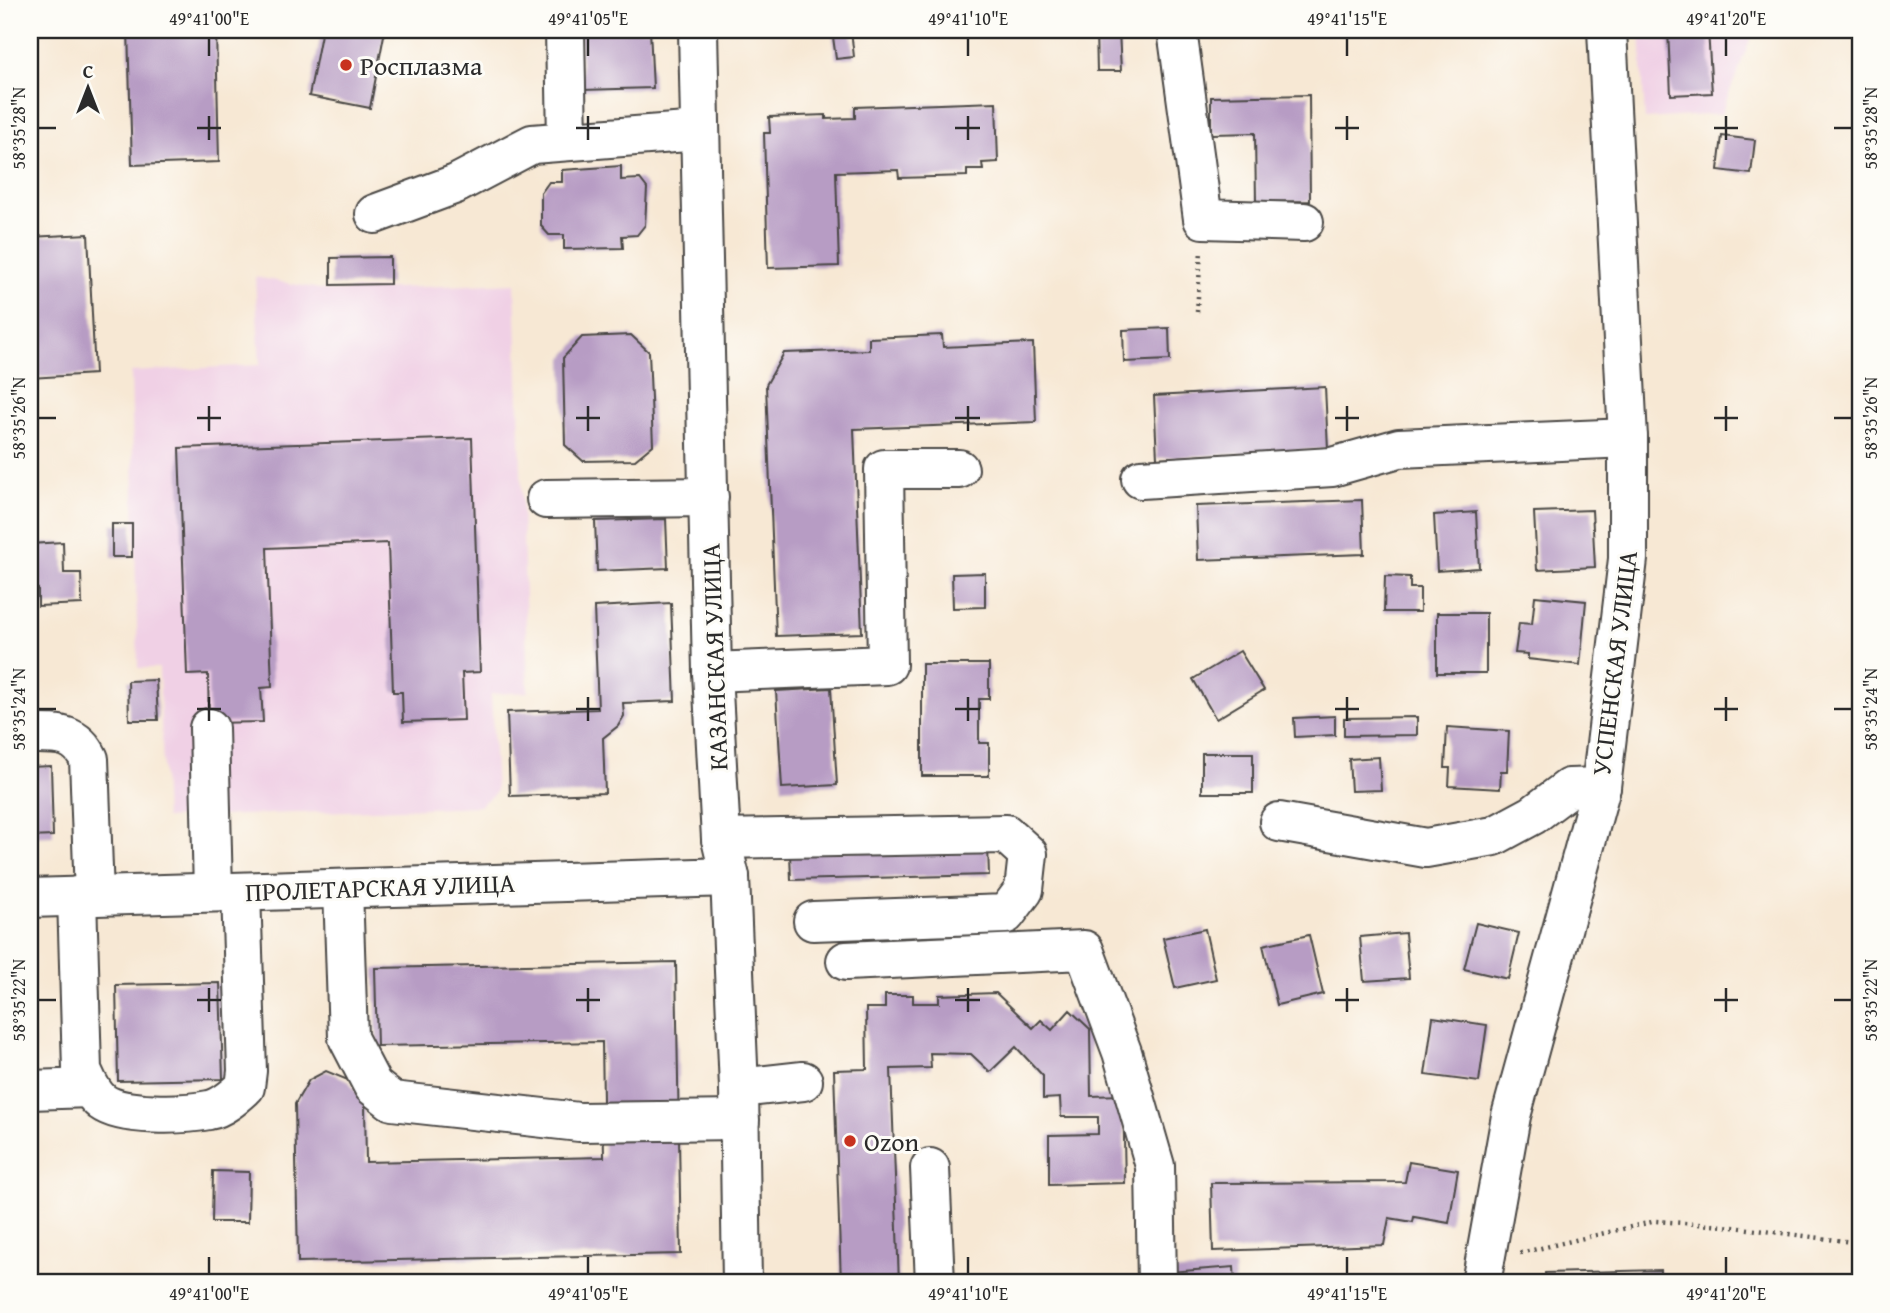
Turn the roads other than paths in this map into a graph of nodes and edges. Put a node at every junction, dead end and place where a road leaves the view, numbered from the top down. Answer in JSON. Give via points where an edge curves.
{"nodes":[{"id":1,"x":565,"y":30,"type":"edge"},
{"id":2,"x":698,"y":30,"type":"edge"},
{"id":3,"x":1177,"y":30,"type":"edge"},
{"id":4,"x":1607,"y":30,"type":"edge"},
{"id":5,"x":700,"y":131,"type":"junction"},
{"id":6,"x":567,"y":141,"type":"junction"},
{"id":7,"x":375,"y":214,"type":"dead end"},
{"id":8,"x":1304,"y":222,"type":"dead end"},
{"id":9,"x":1629,"y":438,"type":"junction"},
{"id":10,"x":959,"y":469,"type":"dead end"},
{"id":11,"x":1141,"y":480,"type":"dead end"},
{"id":12,"x":709,"y":497,"type":"junction"},
{"id":13,"x":546,"y":499,"type":"dead end"},
{"id":14,"x":712,"y":672,"type":"junction"},
{"id":15,"x":209,"y":729,"type":"dead end"},
{"id":16,"x":30,"y":734,"type":"edge"},
{"id":17,"x":1601,"y":787,"type":"junction"},
{"id":18,"x":1279,"y":822,"type":"dead end"},
{"id":19,"x":721,"y":839,"type":"junction"},
{"id":20,"x":730,"y":877,"type":"junction"},
{"id":21,"x":343,"y":889,"type":"junction"},
{"id":22,"x":227,"y":892,"type":"junction"},
{"id":23,"x":85,"y":896,"type":"junction"},
{"id":24,"x":30,"y":898,"type":"edge"},
{"id":25,"x":813,"y":921,"type":"dead end"},
{"id":26,"x":846,"y":961,"type":"dead end"},
{"id":27,"x":803,"y":1081,"type":"dead end"},
{"id":28,"x":90,"y":1088,"type":"junction"},
{"id":29,"x":30,"y":1090,"type":"edge"},
{"id":30,"x":740,"y":1104,"type":"junction"},
{"id":31,"x":929,"y":1168,"type":"dead end"},
{"id":32,"x":1483,"y":1273,"type":"edge"},
{"id":33,"x":742,"y":1283,"type":"edge"},
{"id":34,"x":934,"y":1283,"type":"edge"},
{"id":35,"x":1157,"y":1283,"type":"edge"}],
"edges":[{"from":1,"to":6,"type":"street"},
{"from":2,"to":5,"type":"street","name":"КАЗАНСКАЯ УЛИЦА"},
{"from":3,"to":8,"type":"street","via":[[1203,219]]},
{"from":4,"to":9,"type":"street","name":"УСПЕНСКАЯ УЛИЦА"},
{"from":5,"to":6,"type":"street"},
{"from":5,"to":12,"type":"street","name":"КАЗАНСКАЯ УЛИЦА"},
{"from":6,"to":7,"type":"street","via":[[531,144],[456,184]]},
{"from":9,"to":11,"type":"street","via":[[1399,448],[1332,467]]},
{"from":9,"to":17,"type":"street","name":"УСПЕНСКАЯ УЛИЦА","via":[[1628,559]]},
{"from":10,"to":14,"type":"street","via":[[884,469],[887,665]]},
{"from":12,"to":13,"type":"street"},
{"from":12,"to":14,"type":"street","name":"КАЗАНСКАЯ УЛИЦА"},
{"from":14,"to":19,"type":"street","name":"КАЗАНСКАЯ УЛИЦА"},
{"from":15,"to":22,"type":"street"},
{"from":16,"to":23,"type":"street","via":[[71,738],[82,745],[89,759]]},
{"from":17,"to":18,"type":"street","via":[[1569,788],[1494,836],[1426,848]]},
{"from":17,"to":32,"type":"street","name":"УСПЕНСКАЯ УЛИЦА","via":[[1511,1116]]},
{"from":19,"to":20,"type":"street","name":"КАЗАНСКАЯ УЛИЦА"},
{"from":19,"to":25,"type":"street","via":[[1006,834],[1028,853],[1024,890],[1006,914]]},
{"from":20,"to":21,"type":"street","name":"ПРОЛЕТАРСКАЯ УЛИЦА"},
{"from":20,"to":30,"type":"street","name":"КАЗАНСКАЯ УЛИЦА"},
{"from":21,"to":22,"type":"street","name":"ПРОЛЕТАРСКАЯ УЛИЦА"},
{"from":21,"to":30,"type":"street","via":[[348,1038],[373,1086],[392,1101],[579,1122]]},
{"from":22,"to":23,"type":"street","name":"ПРОЛЕТАРСКАЯ УЛИЦА"},
{"from":22,"to":28,"type":"street","via":[[245,1087],[211,1110],[142,1114],[103,1102]]},
{"from":23,"to":24,"type":"street","name":"ПРОЛЕТАРСКАЯ УЛИЦА"},
{"from":23,"to":28,"type":"street","via":[[82,1070]]},
{"from":26,"to":35,"type":"street","via":[[1084,950],[1122,1052],[1155,1166]]},
{"from":27,"to":30,"type":"street"},
{"from":28,"to":29,"type":"street"},
{"from":30,"to":33,"type":"street","name":"КАЗАНСКАЯ УЛИЦА"},
{"from":31,"to":34,"type":"street"}]}
